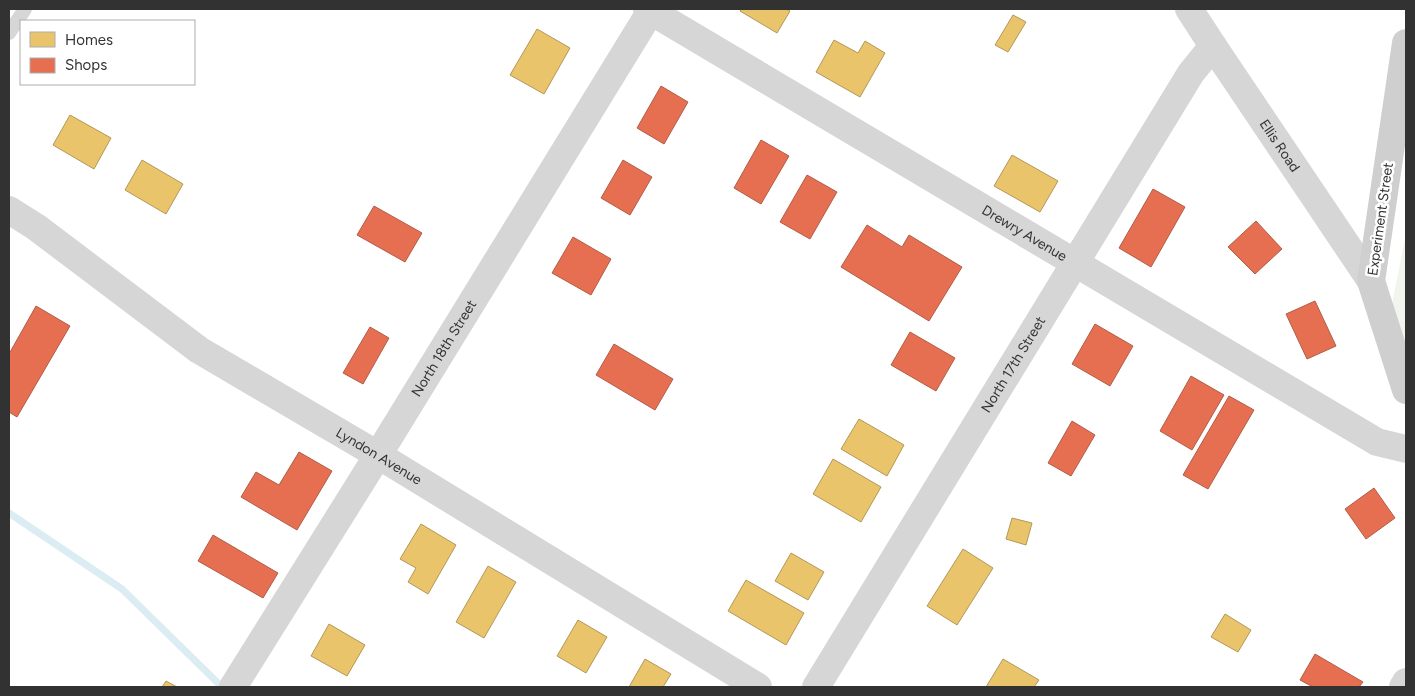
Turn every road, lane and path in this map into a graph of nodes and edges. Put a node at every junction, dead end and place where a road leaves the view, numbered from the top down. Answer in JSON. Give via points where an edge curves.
{"nodes":[{"id":1,"x":25,"y":9,"type":"edge"},
{"id":2,"x":650,"y":9,"type":"edge"},
{"id":3,"x":1189,"y":9,"type":"edge"},
{"id":4,"x":9,"y":33,"type":"edge"},
{"id":5,"x":1406,"y":43,"type":"edge"},
{"id":6,"x":1213,"y":46,"type":"junction"},
{"id":7,"x":9,"y":210,"type":"edge"},
{"id":8,"x":1076,"y":263,"type":"junction"},
{"id":9,"x":1371,"y":281,"type":"junction"},
{"id":10,"x":1406,"y":390,"type":"edge"},
{"id":11,"x":1406,"y":449,"type":"edge"},
{"id":12,"x":378,"y":455,"type":"junction"},
{"id":13,"x":1406,"y":682,"type":"edge"},
{"id":14,"x":233,"y":687,"type":"edge"},
{"id":15,"x":758,"y":687,"type":"edge"},
{"id":16,"x":816,"y":687,"type":"edge"},
{"id":17,"x":1403,"y":687,"type":"edge"}],
"edges":[{"from":1,"to":4,"type":"lane"},
{"from":2,"to":8,"type":"street","name":"Drewry Avenue"},
{"from":2,"to":12,"type":"street","name":"North 18th Street"},
{"from":3,"to":6,"type":"street","name":"Ellis Road"},
{"from":5,"to":9,"type":"main road","name":"Experiment Street"},
{"from":6,"to":8,"type":"street","name":"North 17th Street","via":[[1191,73]]},
{"from":6,"to":9,"type":"street","name":"Ellis Road"},
{"from":7,"to":12,"type":"street","name":"Lyndon Avenue","via":[[199,350]]},
{"from":8,"to":11,"type":"street","name":"Drewry Avenue","via":[[1377,442]]},
{"from":8,"to":16,"type":"street","name":"North 17th Street"},
{"from":9,"to":10,"type":"main road","name":"Experiment Street"},
{"from":12,"to":14,"type":"street","name":"North 18th Street"},
{"from":12,"to":15,"type":"street","name":"Lyndon Avenue"},
{"from":13,"to":17,"type":"street"}]}
